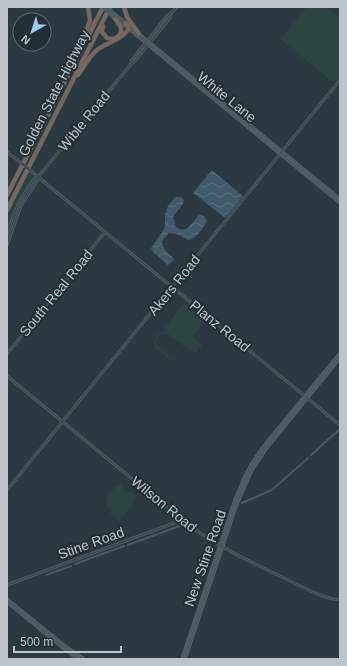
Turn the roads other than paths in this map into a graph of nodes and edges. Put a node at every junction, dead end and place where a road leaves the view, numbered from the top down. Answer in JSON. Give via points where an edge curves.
{"nodes":[{"id":1,"x":88,"y":7,"type":"edge"},
{"id":2,"x":105,"y":7,"type":"edge"},
{"id":3,"x":124,"y":7,"type":"edge"},
{"id":4,"x":177,"y":7,"type":"edge"},
{"id":5,"x":171,"y":14,"type":"junction"},
{"id":6,"x":115,"y":16,"type":"junction"},
{"id":7,"x":126,"y":23,"type":"junction"},
{"id":8,"x":160,"y":26,"type":"junction"},
{"id":9,"x":128,"y":29,"type":"junction"},
{"id":10,"x":158,"y":33,"type":"junction"},
{"id":11,"x":139,"y":34,"type":"junction"},
{"id":12,"x":148,"y":43,"type":"junction"},
{"id":13,"x":171,"y":64,"type":"junction"},
{"id":14,"x":184,"y":71,"type":"junction"},
{"id":15,"x":69,"y":74,"type":"junction"},
{"id":16,"x":340,"y":80,"type":"edge"},
{"id":17,"x":68,"y":91,"type":"junction"},
{"id":18,"x":209,"y":93,"type":"junction"},
{"id":19,"x":221,"y":104,"type":"junction"},
{"id":20,"x":7,"y":152,"type":"edge"},
{"id":21,"x":281,"y":153,"type":"junction"},
{"id":22,"x":38,"y":177,"type":"junction"},
{"id":23,"x":7,"y":195,"type":"edge"},
{"id":24,"x":340,"y":201,"type":"edge"},
{"id":25,"x":7,"y":210,"type":"edge"},
{"id":26,"x":105,"y":232,"type":"junction"},
{"id":27,"x":7,"y":234,"type":"edge"},
{"id":28,"x":7,"y":245,"type":"edge"},
{"id":29,"x":172,"y":287,"type":"junction"},
{"id":30,"x":340,"y":353,"type":"edge"},
{"id":31,"x":7,"y":354,"type":"edge"},
{"id":32,"x":340,"y":358,"type":"edge"},
{"id":33,"x":7,"y":376,"type":"edge"},
{"id":34,"x":306,"y":397,"type":"junction"},
{"id":35,"x":63,"y":422,"type":"junction"},
{"id":36,"x":340,"y":425,"type":"edge"},
{"id":37,"x":7,"y":490,"type":"edge"},
{"id":38,"x":182,"y":520,"type":"junction"},
{"id":39,"x":221,"y":547,"type":"junction"},
{"id":40,"x":7,"y":584,"type":"edge"},
{"id":41,"x":7,"y":599,"type":"edge"},
{"id":42,"x":340,"y":600,"type":"edge"},
{"id":43,"x":7,"y":602,"type":"edge"},
{"id":44,"x":32,"y":621,"type":"junction"},
{"id":45,"x":81,"y":659,"type":"edge"},
{"id":46,"x":182,"y":659,"type":"edge"},
{"id":47,"x":185,"y":659,"type":"edge"}],
"edges":[{"from":1,"to":15,"type":"highway","via":[[90,21]]},
{"from":2,"to":6,"type":"main road","name":"White Lane","bridge":true},
{"from":2,"to":6,"type":"highway","via":[[102,28],[104,35],[110,39],[117,38],[121,31]]},
{"from":2,"to":15,"type":"highway","name":"Golden State Highway"},
{"from":2,"to":17,"type":"highway","name":"Golden State Highway"},
{"from":3,"to":11,"type":"highway","via":[[127,17]]},
{"from":4,"to":5,"type":"street","name":"Wible Road"},
{"from":5,"to":8,"type":"street","name":"Wible Road"},
{"from":5,"to":10,"type":"street","name":"Wible Road"},
{"from":6,"to":7,"type":"main road","name":"White Lane"},
{"from":6,"to":9,"type":"main road","name":"White Lane"},
{"from":7,"to":9,"type":"highway"},
{"from":7,"to":11,"type":"main road","name":"White Lane"},
{"from":8,"to":10,"type":"street"},
{"from":8,"to":12,"type":"street","name":"Wible Road"},
{"from":9,"to":12,"type":"main road","name":"White Lane"},
{"from":9,"to":17,"type":"highway","via":[[119,40],[103,46],[92,54]]},
{"from":10,"to":12,"type":"street","name":"Wible Road"},
{"from":11,"to":12,"type":"main road","name":"White Lane"},
{"from":12,"to":13,"type":"main road","name":"White Lane"},
{"from":12,"to":14,"type":"main road","name":"White Lane"},
{"from":12,"to":22,"type":"street","name":"Wible Road"},
{"from":13,"to":14,"type":"main road"},
{"from":13,"to":18,"type":"main road","name":"White Lane"},
{"from":14,"to":18,"type":"main road","name":"White Lane"},
{"from":15,"to":23,"type":"highway","name":"Golden State Highway"},
{"from":16,"to":21,"type":"street","name":"Akers Road"},
{"from":17,"to":25,"type":"highway","name":"Golden State Highway"},
{"from":18,"to":19,"type":"main road","name":"White Lane"},
{"from":19,"to":21,"type":"main road","name":"White Lane"},
{"from":19,"to":21,"type":"main road","name":"White Lane","via":[[233,111]]},
{"from":20,"to":22,"type":"street","name":"Planz Road","bridge":true},
{"from":21,"to":24,"type":"main road","name":"White Lane"},
{"from":21,"to":24,"type":"main road","name":"White Lane"},
{"from":21,"to":29,"type":"street","name":"Akers Road"},
{"from":22,"to":26,"type":"street","name":"Planz Road"},
{"from":22,"to":27,"type":"street","name":"Wible Road","via":[[20,199]]},
{"from":22,"to":28,"type":"street","name":"Wible Road","via":[[21,206]]},
{"from":26,"to":29,"type":"street","name":"Planz Road"},
{"from":26,"to":31,"type":"street","name":"South Real Road"},
{"from":29,"to":34,"type":"street","name":"Planz Road"},
{"from":29,"to":35,"type":"street","name":"Akers Road"},
{"from":30,"to":34,"type":"main road"},
{"from":32,"to":34,"type":"main road"},
{"from":33,"to":35,"type":"street","name":"Wilson Road"},
{"from":34,"to":36,"type":"street","name":"Planz Road"},
{"from":34,"to":39,"type":"main road","name":"New Stine Road","via":[[263,447],[252,466],[238,493]]},
{"from":35,"to":37,"type":"street","name":"Akers Road"},
{"from":35,"to":38,"type":"street","name":"Wilson Road"},
{"from":38,"to":39,"type":"street","name":"Wilson Road"},
{"from":38,"to":40,"type":"street","name":"Stine Road"},
{"from":39,"to":42,"type":"street","name":"Wilson Road","via":[[321,596]]},
{"from":39,"to":46,"type":"main road","name":"New Stine Road"},
{"from":39,"to":47,"type":"main road","name":"New Stine Road"},
{"from":41,"to":44,"type":"main road"},
{"from":43,"to":44,"type":"main road"},
{"from":44,"to":45,"type":"main road"},
{"from":44,"to":45,"type":"main road","via":[[73,656]]}]}
